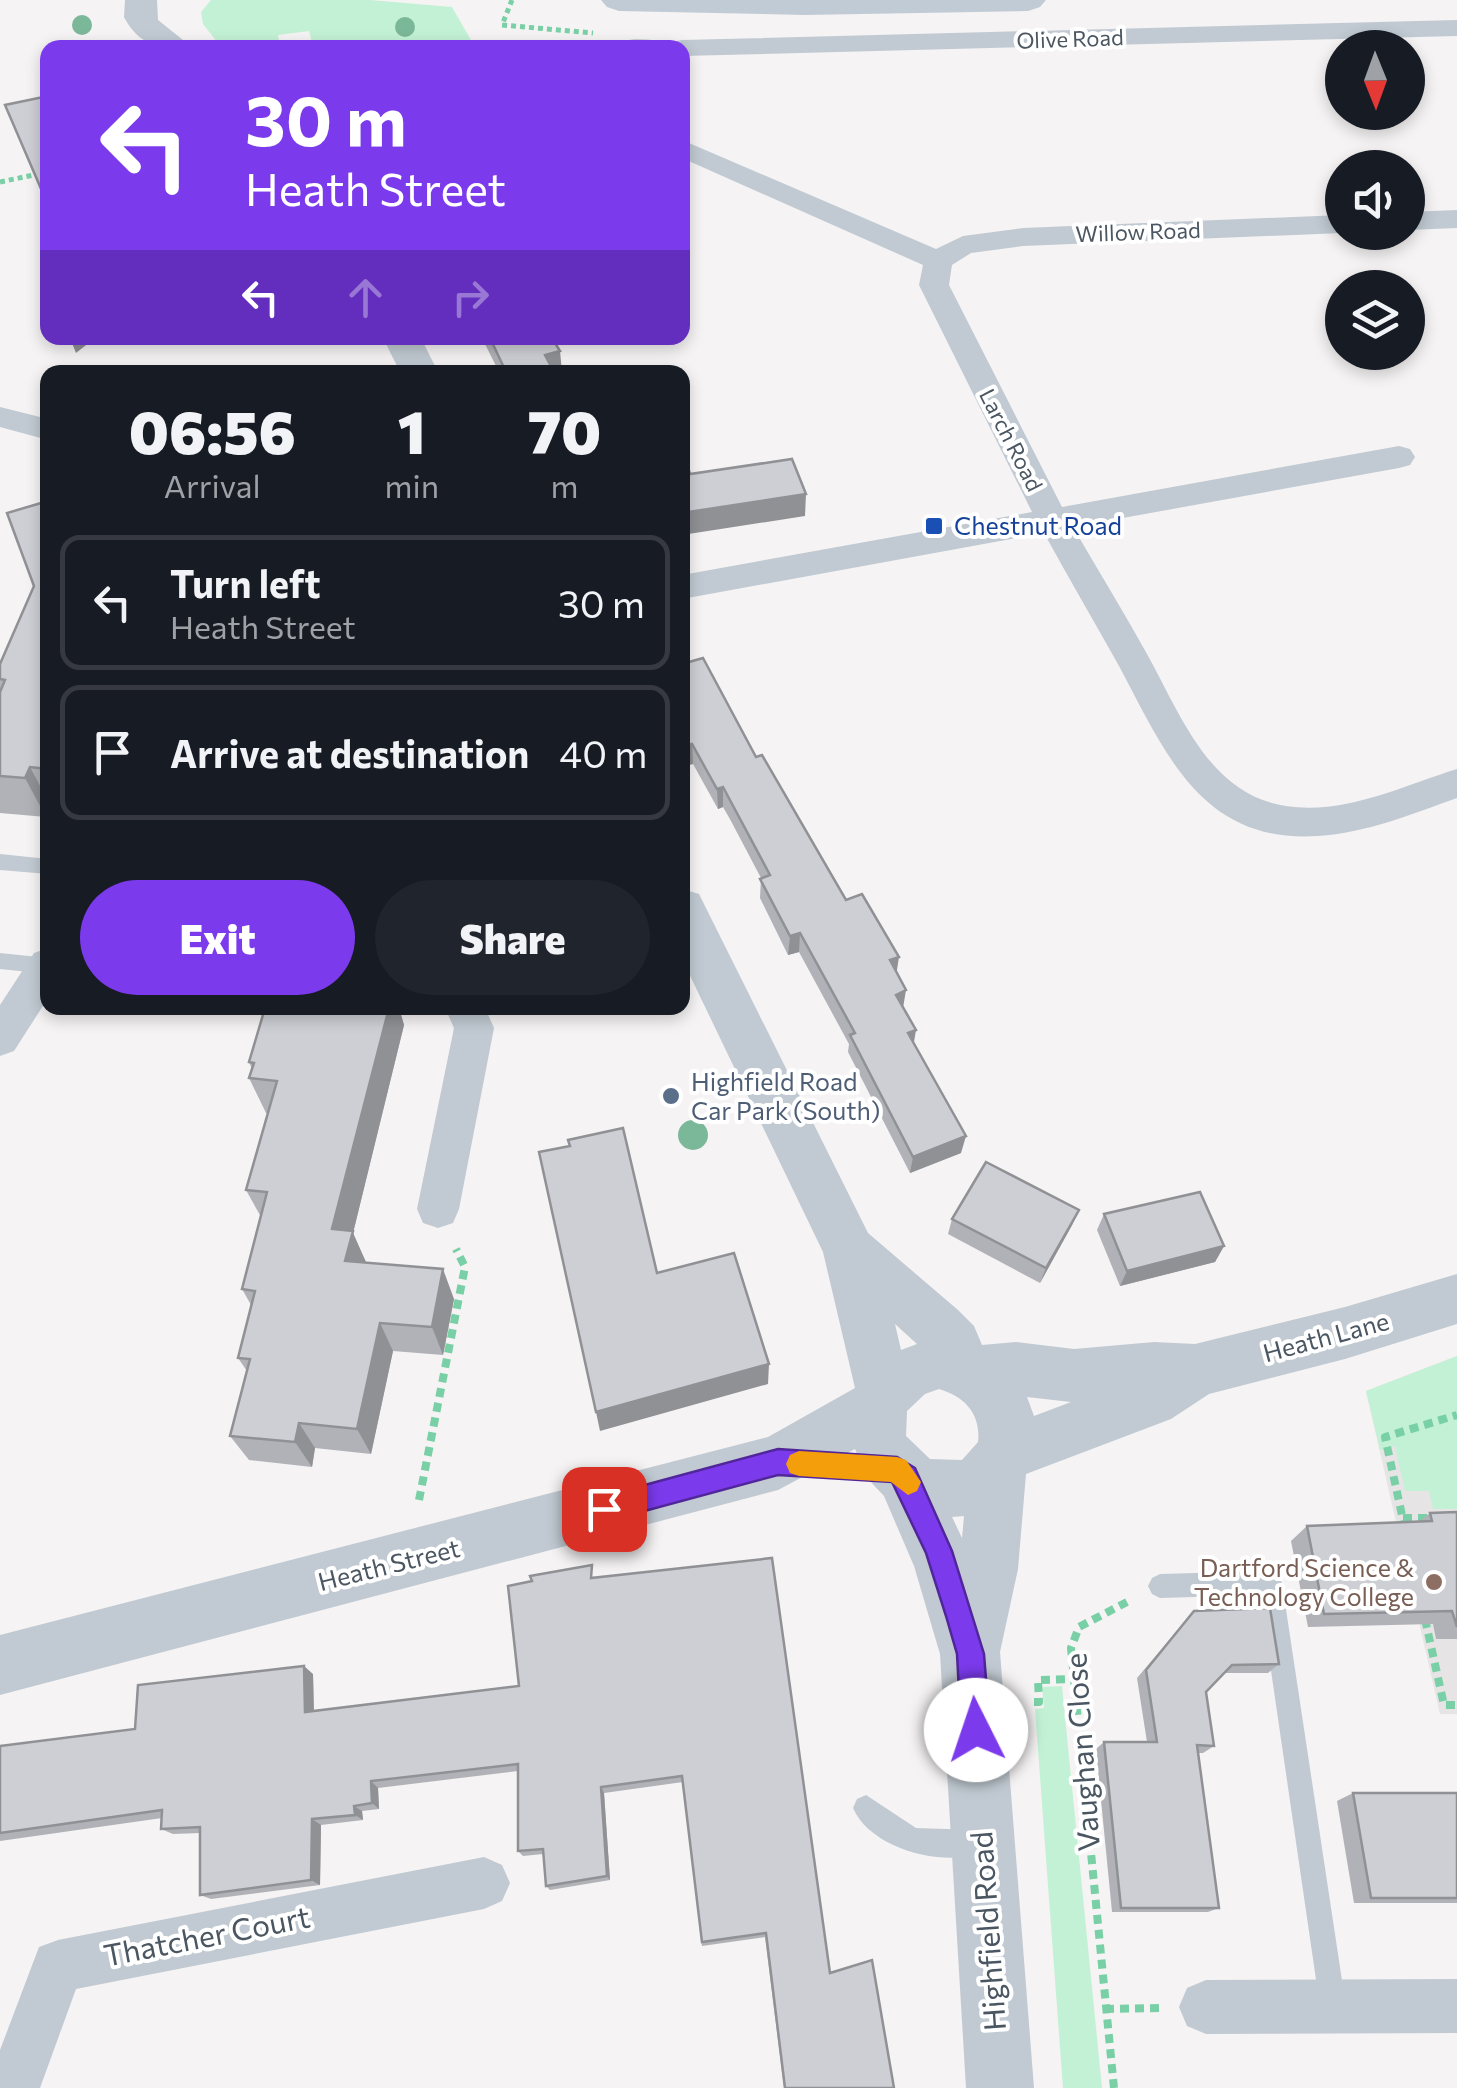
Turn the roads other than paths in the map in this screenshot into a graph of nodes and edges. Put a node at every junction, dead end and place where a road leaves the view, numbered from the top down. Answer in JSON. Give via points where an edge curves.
{"nodes":[{"id":1,"x":141,"y":0,"type":"edge"},
{"id":2,"x":619,"y":0,"type":"edge"},
{"id":3,"x":1028,"y":0,"type":"edge"},
{"id":4,"x":164,"y":26,"type":"edge"},
{"id":5,"x":1457,"y":28,"type":"edge"},
{"id":6,"x":690,"y":48,"type":"edge"},
{"id":7,"x":690,"y":152,"type":"edge"},
{"id":8,"x":1457,"y":220,"type":"edge"},
{"id":9,"x":1425,"y":221,"type":"edge"},
{"id":10,"x":1325,"y":225,"type":"edge"},
{"id":11,"x":938,"y":261,"type":"junction"},
{"id":12,"x":0,"y":417,"type":"edge"},
{"id":13,"x":40,"y":428,"type":"edge"},
{"id":14,"x":1399,"y":457,"type":"dead end"},
{"id":15,"x":1051,"y":520,"type":"junction"},
{"id":16,"x":690,"y":586,"type":"edge"},
{"id":17,"x":1457,"y":783,"type":"edge"},
{"id":18,"x":0,"y":862,"type":"edge"},
{"id":19,"x":40,"y":866,"type":"edge"},
{"id":20,"x":690,"y":924,"type":"edge"},
{"id":21,"x":0,"y":961,"type":"edge"},
{"id":22,"x":40,"y":964,"type":"edge"},
{"id":23,"x":40,"y":976,"type":"edge"},
{"id":24,"x":468,"y":1015,"type":"edge"},
{"id":25,"x":0,"y":1039,"type":"edge"},
{"id":26,"x":438,"y":1209,"type":"road end"},
{"id":27,"x":849,"y":1250,"type":"junction"},
{"id":28,"x":1457,"y":1300,"type":"edge"},
{"id":29,"x":967,"y":1370,"type":"junction"},
{"id":30,"x":1195,"y":1372,"type":"junction"},
{"id":31,"x":882,"y":1399,"type":"junction"},
{"id":32,"x":1001,"y":1460,"type":"junction"},
{"id":33,"x":778,"y":1462,"type":"junction"},
{"id":34,"x":901,"y":1473,"type":"junction"},
{"id":35,"x":1160,"y":1586,"type":"road end"},
{"id":36,"x":970,"y":1654,"type":"junction"},
{"id":37,"x":0,"y":1666,"type":"edge"},
{"id":38,"x":866,"y":1808,"type":"dead end"},
{"id":39,"x":983,"y":1843,"type":"junction"},
{"id":40,"x":484,"y":1883,"type":"dead end"},
{"id":41,"x":1457,"y":2006,"type":"edge"},
{"id":42,"x":1206,"y":2008,"type":"dead end"},
{"id":43,"x":1334,"y":2009,"type":"junction"},
{"id":44,"x":13,"y":2088,"type":"edge"},
{"id":45,"x":1000,"y":2088,"type":"edge"}],
"edges":[{"from":1,"to":4,"type":"street","via":[[141,26]]},
{"from":2,"to":3,"type":"main road"},
{"from":5,"to":6,"type":"street","name":"Olive Road"},
{"from":7,"to":11,"type":"street"},
{"from":8,"to":9,"type":"street"},
{"from":10,"to":11,"type":"street","name":"Willow Road","via":[[1023,237],[963,245]]},
{"from":11,"to":15,"type":"street","name":"Larch Road","via":[[934,286]]},
{"from":12,"to":13,"type":"street"},
{"from":14,"to":15,"type":"street"},
{"from":15,"to":16,"type":"street"},
{"from":15,"to":17,"type":"street","name":"Larch Road","via":[[1196,768],[1232,802],[1280,819],[1336,823]]},
{"from":18,"to":19,"type":"lane"},
{"from":20,"to":27,"type":"street"},
{"from":21,"to":22,"type":"lane"},
{"from":23,"to":25,"type":"street"},
{"from":24,"to":26,"type":"street","via":[[474,1028]]},
{"from":27,"to":29,"type":"street","via":[[939,1328]]},
{"from":27,"to":31,"type":"street"},
{"from":28,"to":30,"type":"street","name":"Heath Lane"},
{"from":29,"to":30,"type":"street","name":"Heath Lane","via":[[1074,1376],[1154,1368]]},
{"from":29,"to":31,"type":"street","via":[[939,1362],[918,1366],[898,1376]]},
{"from":29,"to":32,"type":"street","via":[[992,1388],[1004,1408],[1008,1432]]},
{"from":30,"to":32,"type":"street","name":"Heath Lane","via":[[1152,1400]]},
{"from":31,"to":33,"type":"street","name":"Heath Street"},
{"from":31,"to":34,"type":"street","via":[[879,1440]]},
{"from":32,"to":34,"type":"street","via":[[966,1488],[924,1487]]},
{"from":32,"to":36,"type":"street","name":"Highfield Road"},
{"from":33,"to":34,"type":"street","name":"Heath Street"},
{"from":33,"to":37,"type":"street","name":"Heath Street"},
{"from":34,"to":36,"type":"street","name":"Highfield Road","via":[[943,1564]]},
{"from":35,"to":43,"type":"lane","via":[[1270,1584]]},
{"from":36,"to":39,"type":"street","name":"Highfield Road"},
{"from":38,"to":39,"type":"lane","via":[[899,1838],[930,1845]]},
{"from":39,"to":45,"type":"street","name":"Highfield Road"},
{"from":40,"to":44,"type":"street","name":"Thatcher Court","via":[[58,1966]]},
{"from":41,"to":43,"type":"street"},
{"from":42,"to":43,"type":"street"}]}
